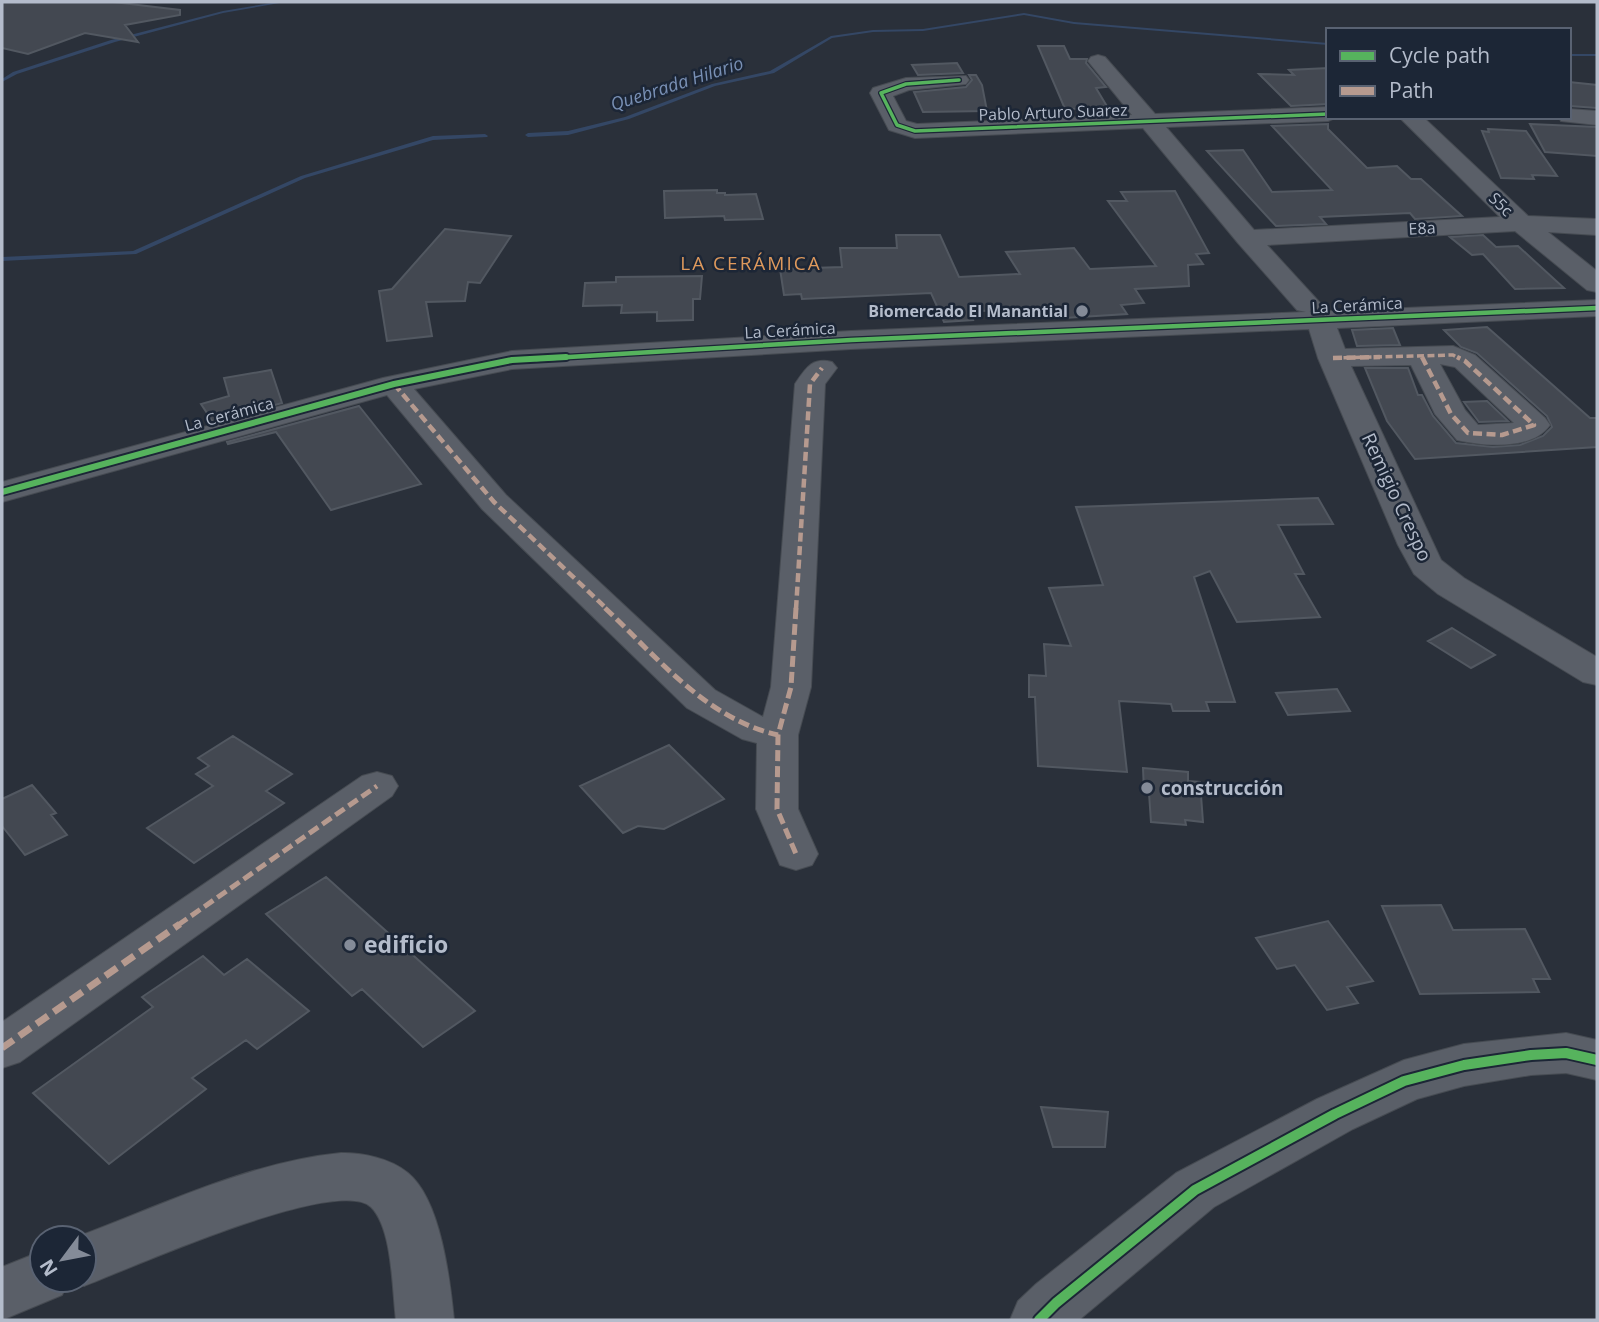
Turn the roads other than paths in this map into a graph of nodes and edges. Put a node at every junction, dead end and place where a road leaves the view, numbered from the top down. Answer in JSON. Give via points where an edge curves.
{"nodes":[{"id":1,"x":1098,"y":61,"type":"dead end"},
{"id":2,"x":959,"y":80,"type":"dead end"},
{"id":3,"x":1326,"y":114,"type":"edge"},
{"id":4,"x":1571,"y":116,"type":"edge"},
{"id":5,"x":1597,"y":118,"type":"edge"},
{"id":6,"x":1412,"y":119,"type":"edge"},
{"id":7,"x":1150,"y":123,"type":"junction"},
{"id":8,"x":1336,"y":211,"type":"dead end"},
{"id":9,"x":1521,"y":223,"type":"junction"},
{"id":10,"x":1597,"y":227,"type":"edge"},
{"id":11,"x":1354,"y":232,"type":"junction"},
{"id":12,"x":1247,"y":238,"type":"junction"},
{"id":13,"x":1597,"y":284,"type":"edge"},
{"id":14,"x":1597,"y":308,"type":"edge"},
{"id":15,"x":1314,"y":313,"type":"junction"},
{"id":16,"x":1422,"y":357,"type":"dead end"},
{"id":17,"x":1333,"y":358,"type":"junction"},
{"id":18,"x":822,"y":369,"type":"dead end"},
{"id":19,"x":394,"y":384,"type":"junction"},
{"id":20,"x":2,"y":492,"type":"edge"},
{"id":21,"x":1597,"y":673,"type":"edge"},
{"id":22,"x":778,"y":735,"type":"junction"},
{"id":23,"x":377,"y":786,"type":"dead end"},
{"id":24,"x":796,"y":855,"type":"dead end"},
{"id":25,"x":2,"y":1048,"type":"edge"},
{"id":26,"x":1597,"y":1060,"type":"edge"},
{"id":27,"x":98,"y":1255,"type":"edge"},
{"id":28,"x":28,"y":1282,"type":"edge"},
{"id":29,"x":2,"y":1294,"type":"edge"},
{"id":30,"x":425,"y":1320,"type":"edge"},
{"id":31,"x":1040,"y":1320,"type":"edge"}],
"edges":[{"from":1,"to":7,"type":"street","name":"Remigio Crespo"},
{"from":2,"to":7,"type":"street","name":"Pablo Arturo Suarez","via":[[906,84],[881,93],[897,125],[915,131]]},
{"from":3,"to":7,"type":"street","name":"Pablo Arturo Suarez"},
{"from":4,"to":5,"type":"street"},
{"from":6,"to":9,"type":"street","name":"S5c"},
{"from":7,"to":12,"type":"street","name":"Remigio Crespo"},
{"from":8,"to":11,"type":"street"},
{"from":9,"to":10,"type":"street","name":"E8a"},
{"from":9,"to":11,"type":"street","name":"E8a"},
{"from":9,"to":13,"type":"street","name":"S5c"},
{"from":11,"to":12,"type":"street","name":"E8a"},
{"from":12,"to":15,"type":"street","name":"Remigio Crespo"},
{"from":14,"to":15,"type":"street","name":"La Cerámica"},
{"from":15,"to":17,"type":"street","name":"Remigio Crespo","via":[[1332,346]]},
{"from":15,"to":19,"type":"street","name":"La Cerámica","via":[[512,359]]},
{"from":16,"to":17,"type":"street"},
{"from":17,"to":21,"type":"street","name":"Remigio Crespo","via":[[1427,566],[1451,586]]},
{"from":18,"to":22,"type":"street","via":[[810,384],[791,687]]},
{"from":19,"to":20,"type":"street","name":"La Cerámica"},
{"from":19,"to":22,"type":"street","via":[[494,502],[701,699],[756,730]]},
{"from":22,"to":24,"type":"street","via":[[777,809]]},
{"from":23,"to":25,"type":"street"},
{"from":26,"to":31,"type":"street","via":[[1566,1053],[1531,1055],[1464,1065],[1404,1081],[1195,1190]]},
{"from":27,"to":30,"type":"street","via":[[251,1196],[329,1177],[360,1177],[382,1184],[395,1195],[408,1222]]},
{"from":28,"to":29,"type":"street"}]}
